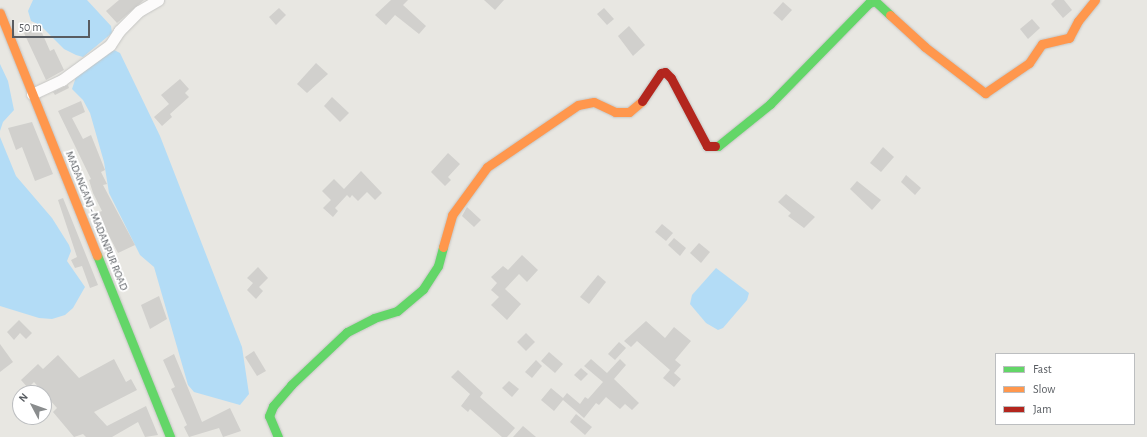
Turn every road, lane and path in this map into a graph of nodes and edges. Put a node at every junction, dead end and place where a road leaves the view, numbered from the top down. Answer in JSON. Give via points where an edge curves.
{"nodes":[{"id":1,"x":158,"y":0,"type":"edge"},
{"id":2,"x":1095,"y":0,"type":"edge"},
{"id":3,"x":1,"y":19,"type":"edge"},
{"id":4,"x":32,"y":94,"type":"junction"},
{"id":5,"x":170,"y":437,"type":"edge"},
{"id":6,"x":278,"y":437,"type":"edge"}],
"edges":[{"from":1,"to":4,"type":"street","via":[[139,11],[119,31],[110,45],[62,80]]},
{"from":2,"to":6,"type":"street","via":[[1078,21],[1069,38],[1042,44],[1029,63],[985,93],[924,47],[875,1],[869,3],[770,104],[718,146],[707,146],[671,78],[665,72],[661,73],[639,106],[629,112],[616,112],[594,102],[578,105],[487,167],[454,210],[438,266],[423,289],[398,311],[374,318],[347,332],[291,385],[273,406],[269,416]]},
{"from":3,"to":4,"type":"street","name":"MADANGANJ - MADANPUR ROAD"},
{"from":4,"to":5,"type":"street","name":"MADANGANJ - MADANPUR ROAD"}]}
